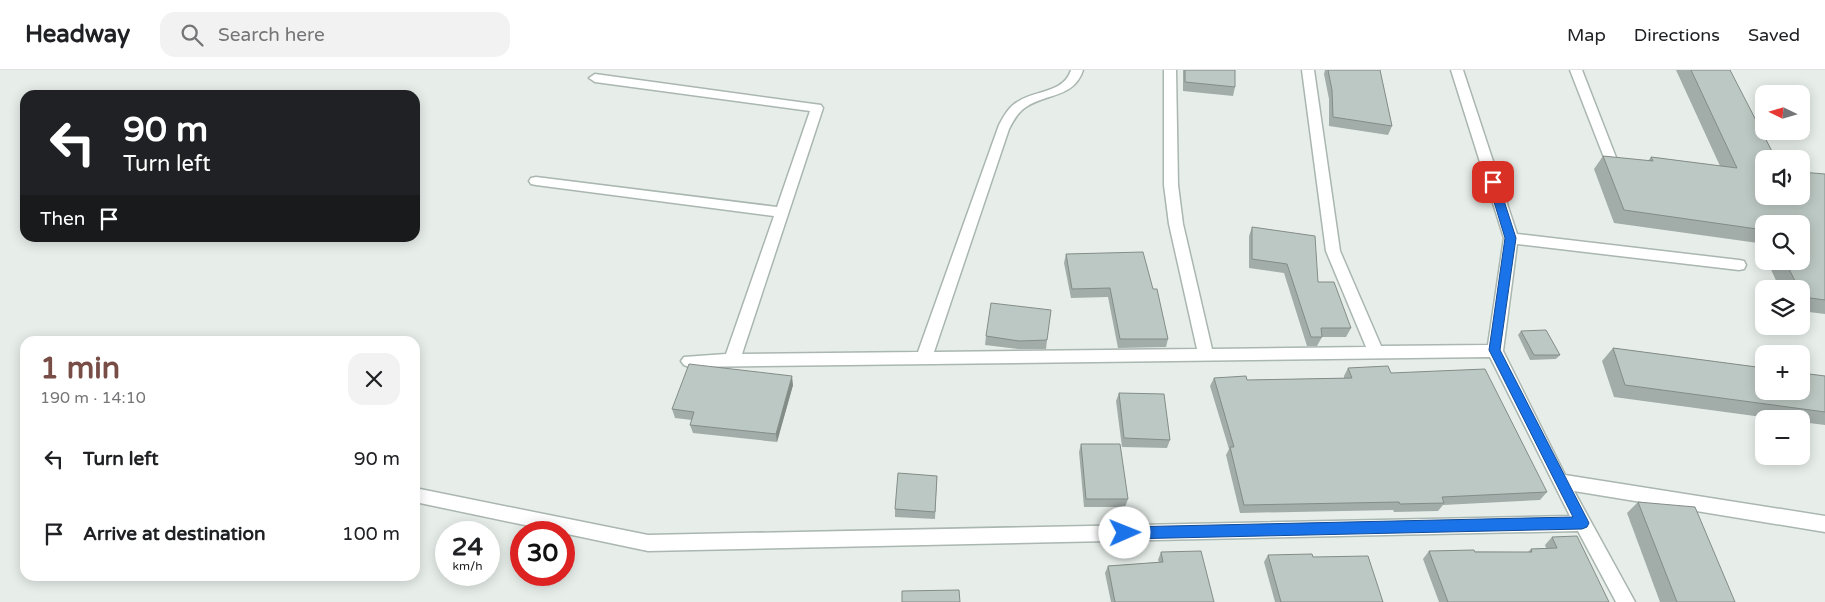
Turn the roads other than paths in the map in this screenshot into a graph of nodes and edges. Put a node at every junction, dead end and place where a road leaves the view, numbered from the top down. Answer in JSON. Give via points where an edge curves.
{"nodes":[{"id":1,"x":1077,"y":70,"type":"edge"},
{"id":2,"x":1170,"y":70,"type":"edge"},
{"id":3,"x":1308,"y":70,"type":"edge"},
{"id":4,"x":1456,"y":70,"type":"edge"},
{"id":5,"x":1576,"y":70,"type":"edge"},
{"id":6,"x":595,"y":78,"type":"dead end"},
{"id":7,"x":1611,"y":160,"type":"edge"},
{"id":8,"x":536,"y":181,"type":"dead end"},
{"id":9,"x":783,"y":212,"type":"junction"},
{"id":10,"x":1511,"y":238,"type":"junction"},
{"id":11,"x":1738,"y":265,"type":"dead end"},
{"id":12,"x":1495,"y":350,"type":"junction"},
{"id":13,"x":1376,"y":352,"type":"junction"},
{"id":14,"x":1206,"y":356,"type":"junction"},
{"id":15,"x":924,"y":358,"type":"junction"},
{"id":16,"x":732,"y":360,"type":"junction"},
{"id":17,"x":689,"y":361,"type":"dead end"},
{"id":18,"x":1560,"y":481,"type":"junction"},
{"id":19,"x":420,"y":496,"type":"edge"},
{"id":20,"x":1582,"y":523,"type":"junction"},
{"id":21,"x":1825,"y":524,"type":"edge"},
{"id":22,"x":1626,"y":602,"type":"edge"}],
"edges":[{"from":1,"to":15,"type":"street","via":[[1068,87],[1023,103],[1011,113]]},
{"from":2,"to":14,"type":"street","via":[[1170,185]]},
{"from":3,"to":13,"type":"street","via":[[1333,251]]},
{"from":4,"to":10,"type":"street"},
{"from":5,"to":7,"type":"street"},
{"from":6,"to":9,"type":"street","via":[[816,108]]},
{"from":8,"to":9,"type":"street"},
{"from":9,"to":16,"type":"street"},
{"from":10,"to":11,"type":"street"},
{"from":10,"to":12,"type":"street"},
{"from":12,"to":13,"type":"street"},
{"from":12,"to":18,"type":"street"},
{"from":13,"to":14,"type":"street"},
{"from":14,"to":15,"type":"street"},
{"from":15,"to":16,"type":"street"},
{"from":16,"to":17,"type":"street"},
{"from":18,"to":20,"type":"street"},
{"from":18,"to":21,"type":"street"},
{"from":19,"to":20,"type":"street","via":[[648,543]]},
{"from":20,"to":22,"type":"street"}]}
